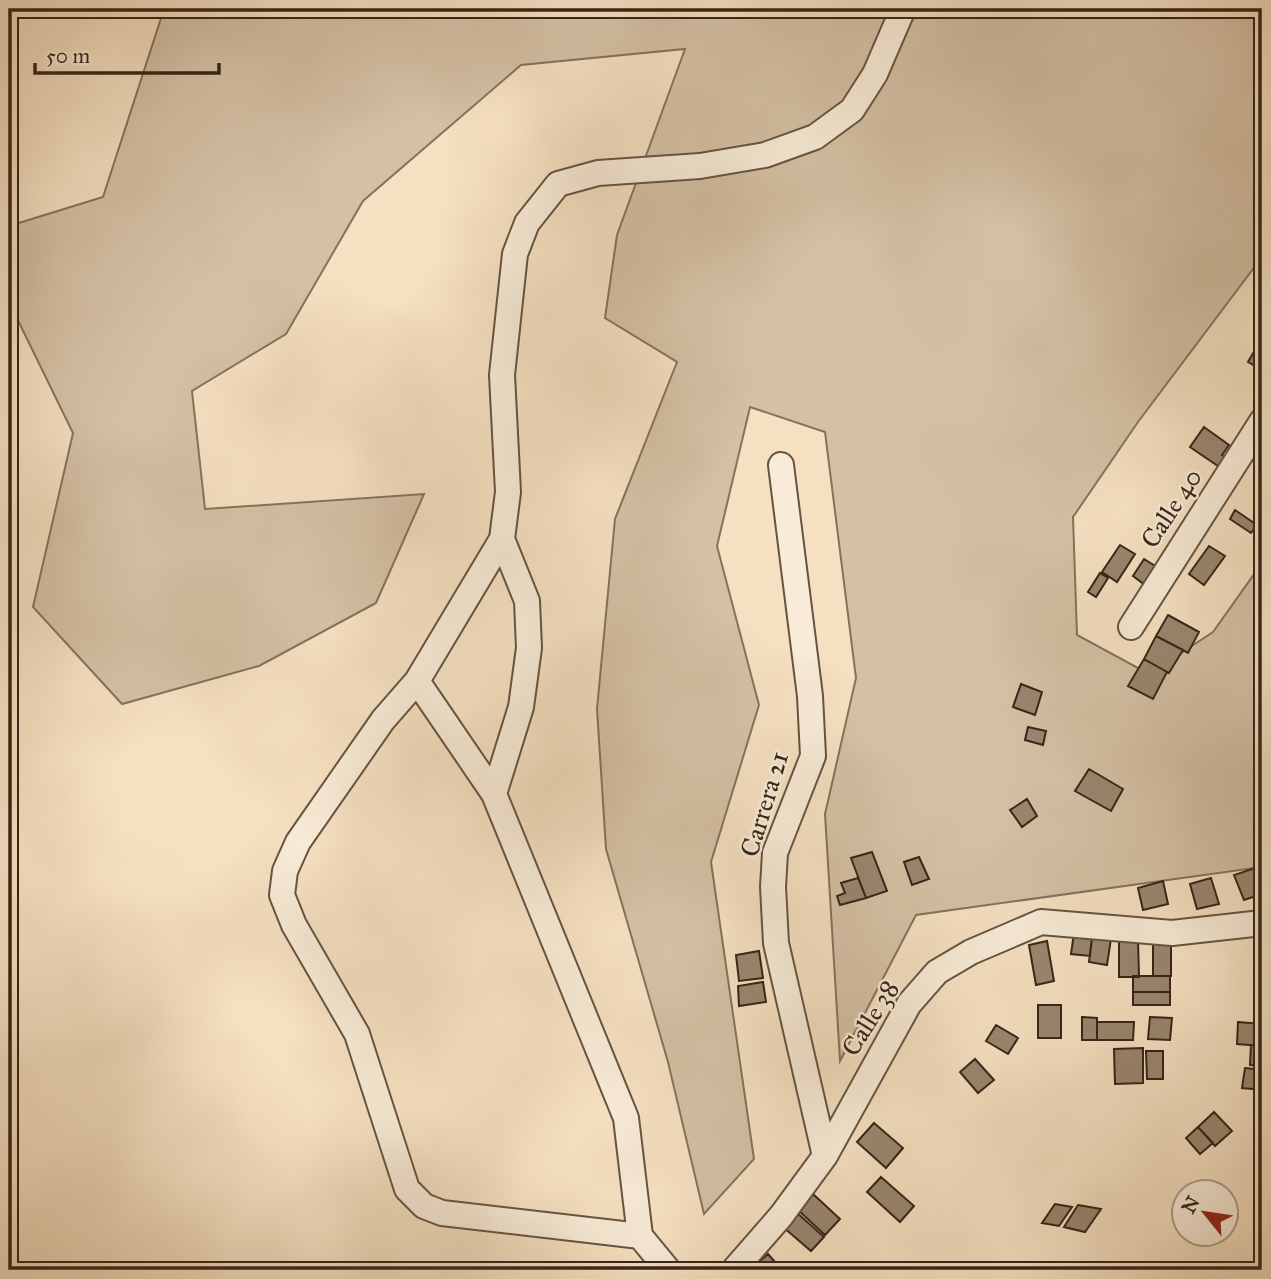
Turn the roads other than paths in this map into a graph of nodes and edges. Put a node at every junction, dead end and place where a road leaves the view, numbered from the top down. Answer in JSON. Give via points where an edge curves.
{"nodes":[{"id":1,"x":903,"y":9,"type":"edge"},
{"id":2,"x":1262,"y":421,"type":"edge"},
{"id":3,"x":781,"y":465,"type":"dead end"},
{"id":4,"x":502,"y":539,"type":"junction"},
{"id":5,"x":1131,"y":627,"type":"dead end"},
{"id":6,"x":417,"y":681,"type":"junction"},
{"id":7,"x":494,"y":794,"type":"junction"},
{"id":8,"x":1262,"y":923,"type":"edge"},
{"id":9,"x":825,"y":1156,"type":"junction"},
{"id":10,"x":640,"y":1236,"type":"junction"},
{"id":11,"x":668,"y":1270,"type":"edge"},
{"id":12,"x":734,"y":1270,"type":"edge"}],
"edges":[{"from":1,"to":4,"type":"street","via":[[875,74],[852,110],[815,137],[765,155],[700,166],[598,173],[558,184],[541,202],[515,254],[502,375],[508,492]]},
{"from":2,"to":5,"type":"street","name":"Calle 40"},
{"from":3,"to":9,"type":"street","name":"Carrera 21","via":[[810,695],[813,756],[775,853],[776,943]]},
{"from":4,"to":6,"type":"street"},
{"from":4,"to":7,"type":"street","via":[[527,601],[529,648],[521,707]]},
{"from":6,"to":7,"type":"street"},
{"from":6,"to":10,"type":"street","via":[[383,720],[298,842],[285,871],[282,895],[290,915],[357,1034],[407,1189],[424,1206],[442,1213]]},
{"from":7,"to":10,"type":"street","via":[[626,1118]]},
{"from":8,"to":9,"type":"street","name":"Calle 38","via":[[1172,933],[1041,922],[971,953],[937,972],[909,1004]]},
{"from":9,"to":12,"type":"street","name":"Calle 38"},
{"from":10,"to":11,"type":"street"}]}
